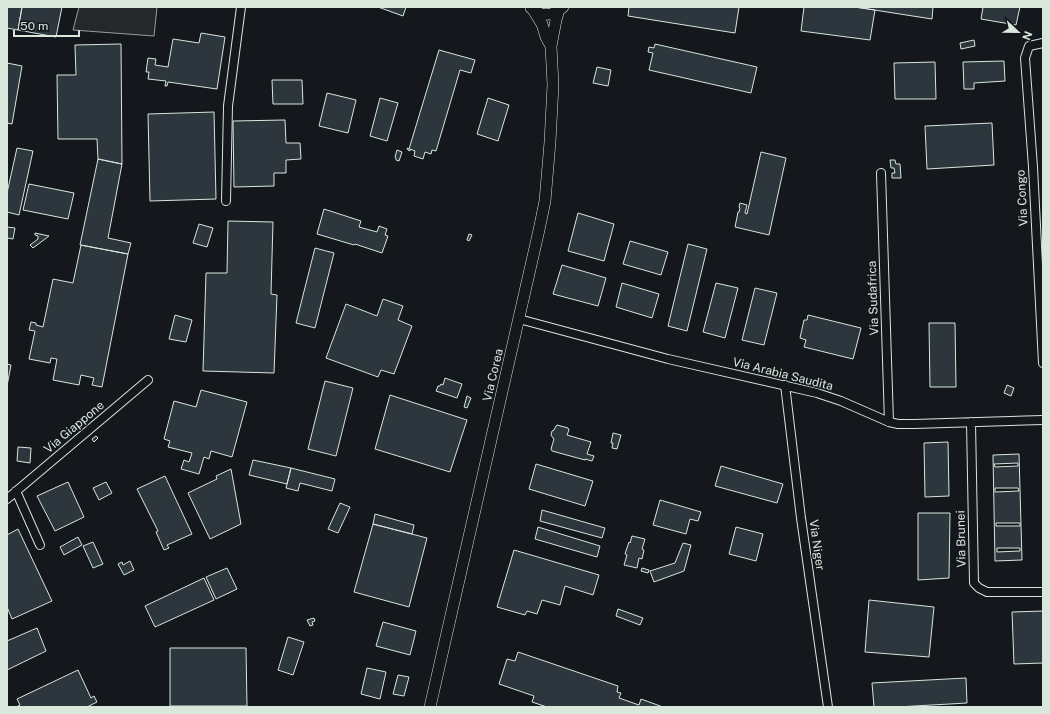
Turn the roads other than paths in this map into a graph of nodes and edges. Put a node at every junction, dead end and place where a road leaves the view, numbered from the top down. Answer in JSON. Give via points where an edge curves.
{"nodes":[{"id":1,"x":241,"y":7,"type":"edge"},
{"id":2,"x":532,"y":9,"type":"edge"},
{"id":3,"x":561,"y":9,"type":"edge"},
{"id":4,"x":1043,"y":43,"type":"edge"},
{"id":5,"x":551,"y":46,"type":"junction"},
{"id":6,"x":881,"y":172,"type":"dead end"},
{"id":7,"x":226,"y":201,"type":"dead end"},
{"id":8,"x":519,"y":319,"type":"junction"},
{"id":9,"x":1043,"y":363,"type":"edge"},
{"id":10,"x":148,"y":380,"type":"dead end"},
{"id":11,"x":785,"y":385,"type":"junction"},
{"id":12,"x":1043,"y":420,"type":"edge"},
{"id":13,"x":889,"y":422,"type":"junction"},
{"id":14,"x":971,"y":422,"type":"junction"},
{"id":15,"x":16,"y":491,"type":"junction"},
{"id":16,"x":7,"y":499,"type":"edge"},
{"id":17,"x":40,"y":545,"type":"dead end"},
{"id":18,"x":1043,"y":592,"type":"edge"},
{"id":19,"x":430,"y":707,"type":"edge"},
{"id":20,"x":828,"y":707,"type":"edge"}],
"edges":[{"from":1,"to":7,"type":"street","via":[[228,106]]},
{"from":2,"to":3,"type":"street","via":[[548,14]]},
{"from":2,"to":5,"type":"street","via":[[542,24]]},
{"from":3,"to":5,"type":"street"},
{"from":4,"to":9,"type":"street","name":"Via Congo","via":[[1029,46],[1025,58]]},
{"from":5,"to":8,"type":"street","name":"Via Corea","via":[[553,85],[545,201]]},
{"from":6,"to":13,"type":"street","name":"Via Sudafrica"},
{"from":8,"to":11,"type":"street","name":"Via Arabia Saudita","via":[[668,359]]},
{"from":8,"to":19,"type":"street","name":"Via Corea"},
{"from":10,"to":15,"type":"street","name":"Via Giappone"},
{"from":11,"to":13,"type":"street","name":"Via Arabia Saudita","via":[[841,401]]},
{"from":11,"to":20,"type":"street","name":"Via Niger"},
{"from":12,"to":14,"type":"street","name":"Via Arabia Saudita"},
{"from":13,"to":14,"type":"street","name":"Via Arabia Saudita"},
{"from":14,"to":18,"type":"street","name":"Via Brunei","via":[[974,583],[987,592]]},
{"from":15,"to":16,"type":"street","name":"Via Giappone"},
{"from":15,"to":17,"type":"street"}]}
